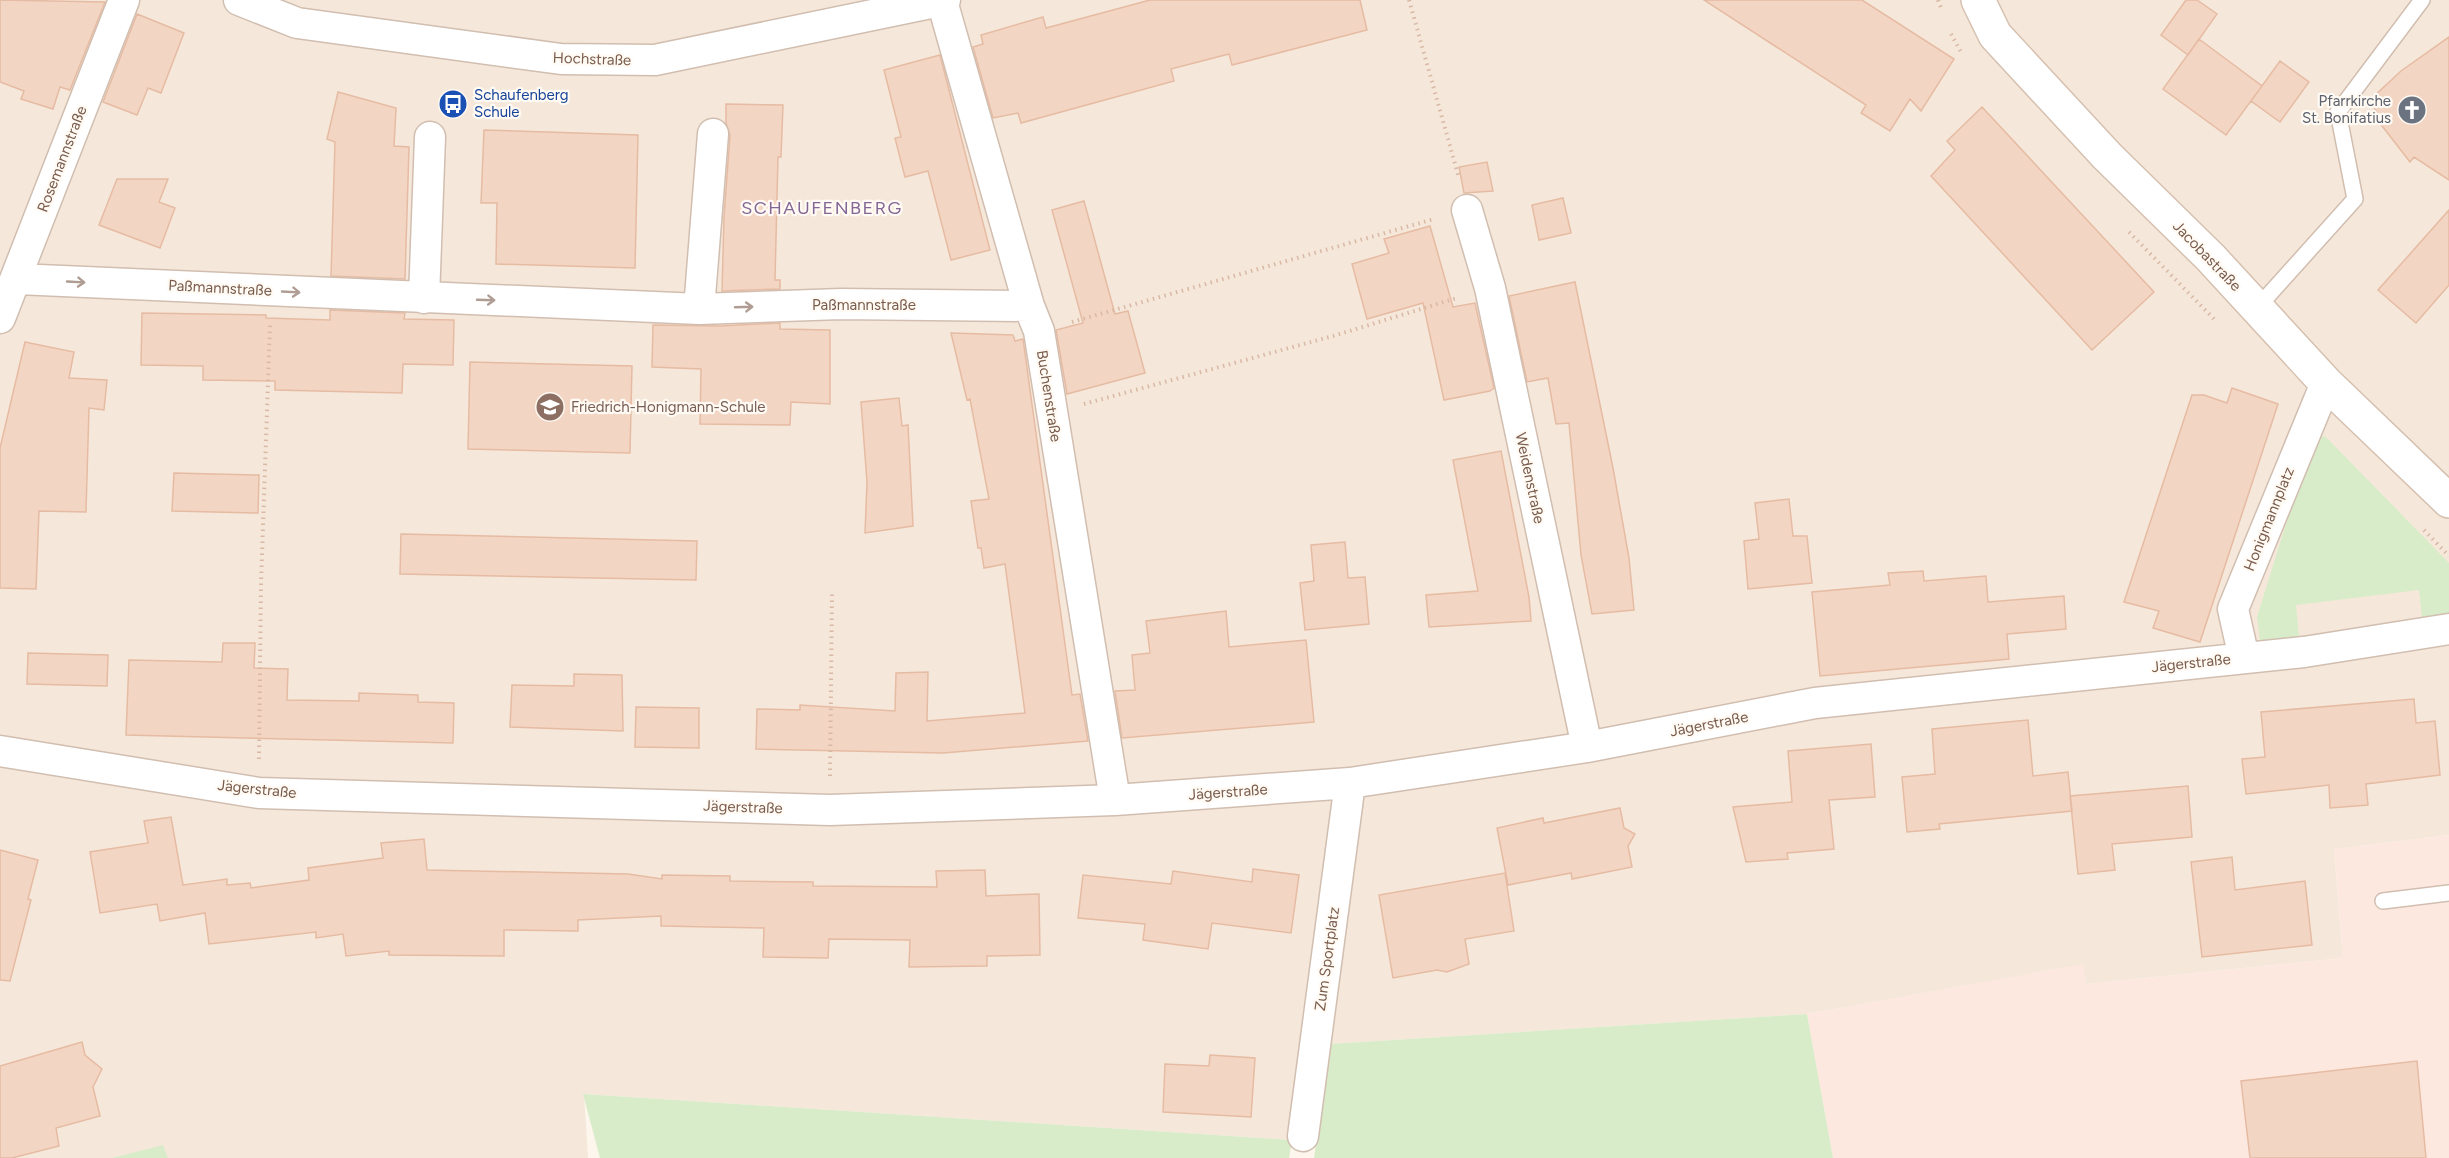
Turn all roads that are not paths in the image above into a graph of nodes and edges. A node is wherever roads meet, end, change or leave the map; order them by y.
1 (124, 0) edge
2 (239, 0) edge
3 (943, 0) edge
4 (1978, 0) edge
5 (2422, 0) edge
6 (713, 134) dead end
7 (430, 137) dead end
8 (1467, 210) road end
9 (17, 279) junction
10 (424, 298) junction
11 (2256, 308) junction
12 (699, 309) junction
13 (0, 318) edge
14 (1034, 319) junction
15 (2326, 382) junction
16 (2449, 501) edge
17 (2449, 629) edge
18 (2244, 658) junction
19 (1587, 747) junction
20 (0, 752) edge
21 (1350, 783) junction
22 (1115, 801) junction
23 (2449, 893) edge
24 (2383, 900) dead end
25 (1303, 1136) dead end

1 - 9 street, Rosemannstraße
2 - 3 street, Hochstraße
3 - 14 street, Buchenstraße
4 - 11 street, Jacobastraße
5 - 11 lane
6 - 12 street
7 - 10 street
8 - 19 street, Weidenstraße
9 -> 10 street, Paßmannstraße
9 - 13 street, Rosemannstraße
10 -> 12 street, Paßmannstraße
11 - 15 street, Jacobastraße
12 -> 14 street, Paßmannstraße
14 - 22 street, Buchenstraße
15 - 16 street, Jacobastraße
15 - 18 street, Honigmannplatz
17 - 18 street, Jägerstraße
18 - 19 street, Jägerstraße
19 - 21 street, Jägerstraße
20 - 22 street, Jägerstraße
21 - 22 street, Jägerstraße
21 - 25 street, Zum Sportplatz
23 - 24 lane

